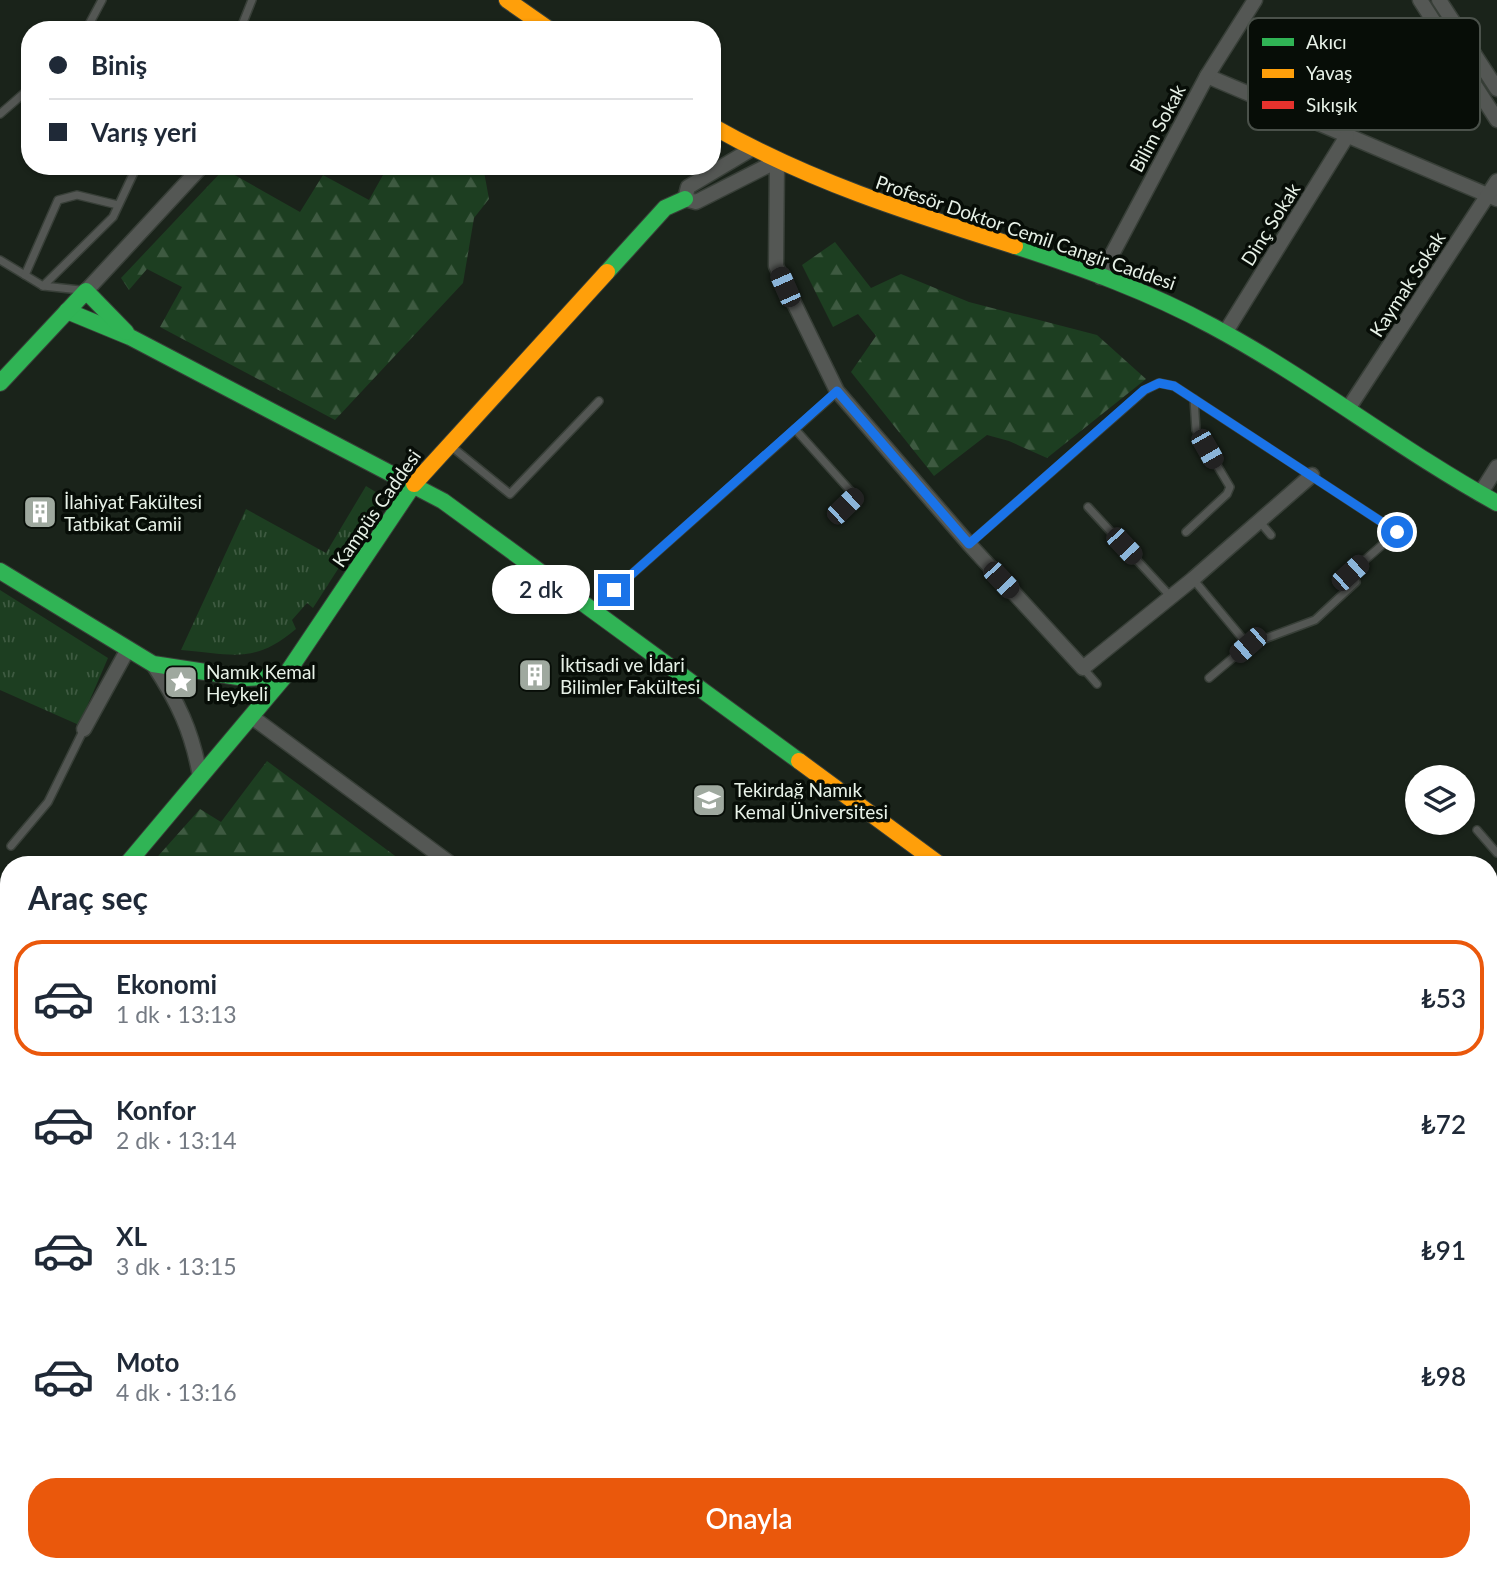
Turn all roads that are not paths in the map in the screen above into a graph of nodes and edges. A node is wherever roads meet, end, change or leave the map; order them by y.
1 (102, 0) edge
2 (252, 0) edge
3 (507, 0) edge
4 (1255, 0) edge
5 (1420, 0) edge
6 (1439, 0) edge
7 (1432, 18) edge
8 (1451, 18) edge
9 (91, 21) edge
10 (244, 21) edge
11 (537, 21) edge
12 (1480, 63) edge
13 (1207, 76) junction
14 (1497, 89) edge
15 (1248, 94) edge
16 (1480, 94) edge
17 (21, 96) edge
18 (0, 114) edge
19 (1497, 120) edge
20 (1333, 130) edge
21 (721, 132) edge
22 (1347, 136) junction
23 (750, 150) junction
24 (777, 161) junction
25 (721, 167) edge
26 (133, 175) edge
27 (194, 175) edge
28 (708, 175) edge
29 (1497, 181) edge
30 (1492, 197) edge
31 (685, 199) junction
32 (118, 205) junction
33 (0, 260) edge
34 (25, 275) junction
35 (1100, 277) junction
36 (43, 286) junction
37 (86, 291) junction
38 (67, 311) junction
39 (1225, 333) junction
40 (130, 337) junction
41 (0, 383) edge
42 (837, 391) junction
43 (1194, 399) junction
44 (599, 401) dead end
45 (1348, 409) junction
46 (795, 429) junction
47 (448, 445) junction
48 (1497, 467) edge
49 (1312, 475) junction
50 (412, 486) junction
51 (1480, 494) junction
52 (1497, 503) edge
53 (845, 506) dead end
54 (1088, 507) dead end
55 (1259, 521) junction
56 (1186, 532) dead end
57 (1271, 535) dead end
58 (969, 544) junction
59 (0, 571) edge
60 (1193, 579) junction
61 (614, 590) dead end
62 (1171, 597) junction
63 (1248, 645) junction
64 (128, 649) junction
65 (153, 664) junction
66 (1083, 668) junction
67 (285, 676) junction
68 (1209, 678) dead end
69 (1097, 684) dead end
70 (252, 717) junction
71 (84, 729) joint
72 (200, 776) junction
73 (1477, 830) dead end
74 (11, 846) dead end
75 (1497, 853) edge
76 (134, 856) edge
77 (441, 856) edge
78 (928, 856) edge

1 - 9 lane
2 - 10 lane
3 - 11 street
4 - 13 street, Bilim Sokak
5 - 7 street
6 - 8 street
12 - 14 street
13 - 15 street
13 - 35 street, Bilim Sokak
16 - 19 street
17 - 18 lane
20 - 22 street
21 - 23 street, Profesör Doktor Cemil Cangir Caddesi
22 - 30 street
22 - 39 street, Dinç Sokak
23 - 24 street, Profesör Doktor Cemil Cangir Caddesi
23 - 25 street
24 - 31 street
24 - 35 street, Profesör Doktor Cemil Cangir Caddesi
24 - 42 street
26 - 32 lane
27 - 37 street
28 - 31 street
29 - 30 street, Kaymak Sokak
30 - 45 street, Kaymak Sokak
31 - 47 street, Kampüs Caddesi
32 - 34 lane
32 - 36 lane
33 - 34 lane
34 - 36 lane
35 - 39 street, Profesör Doktor Cemil Cangir Caddesi
36 - 37 lane
37 - 38 street
37 - 40 street
38 - 40 street
38 - 41 street
39 - 45 street, Profesör Doktor Cemil Cangir Caddesi
40 - 50 street
42 - 46 lane
42 - 58 street
43 - 49 lane
43 - 56 lane
43 - 58 lane
44 - 47 lane
45 - 51 street, Profesör Doktor Cemil Cangir Caddesi
46 - 53 lane
46 - 61 lane
47 - 50 street, Kampüs Caddesi
48 - 51 street
49 - 55 street
49 - 63 lane
50 - 67 street, Kampüs Caddesi
50 - 78 street
51 - 52 street, Profesör Doktor Cemil Cangir Caddesi
54 - 62 lane
55 - 57 lane
55 - 60 street
58 - 66 street
59 - 64 street
60 - 62 street
60 - 63 lane
62 - 66 street
63 - 68 lane
64 - 65 street
64 - 71 street
65 - 67 street
65 - 72 street
66 - 69 lane
67 - 70 street, Kampüs Caddesi
70 - 72 street, Kampüs Caddesi
70 - 77 street
71 - 74 lane
72 - 76 street, Kampüs Caddesi
73 - 75 lane

